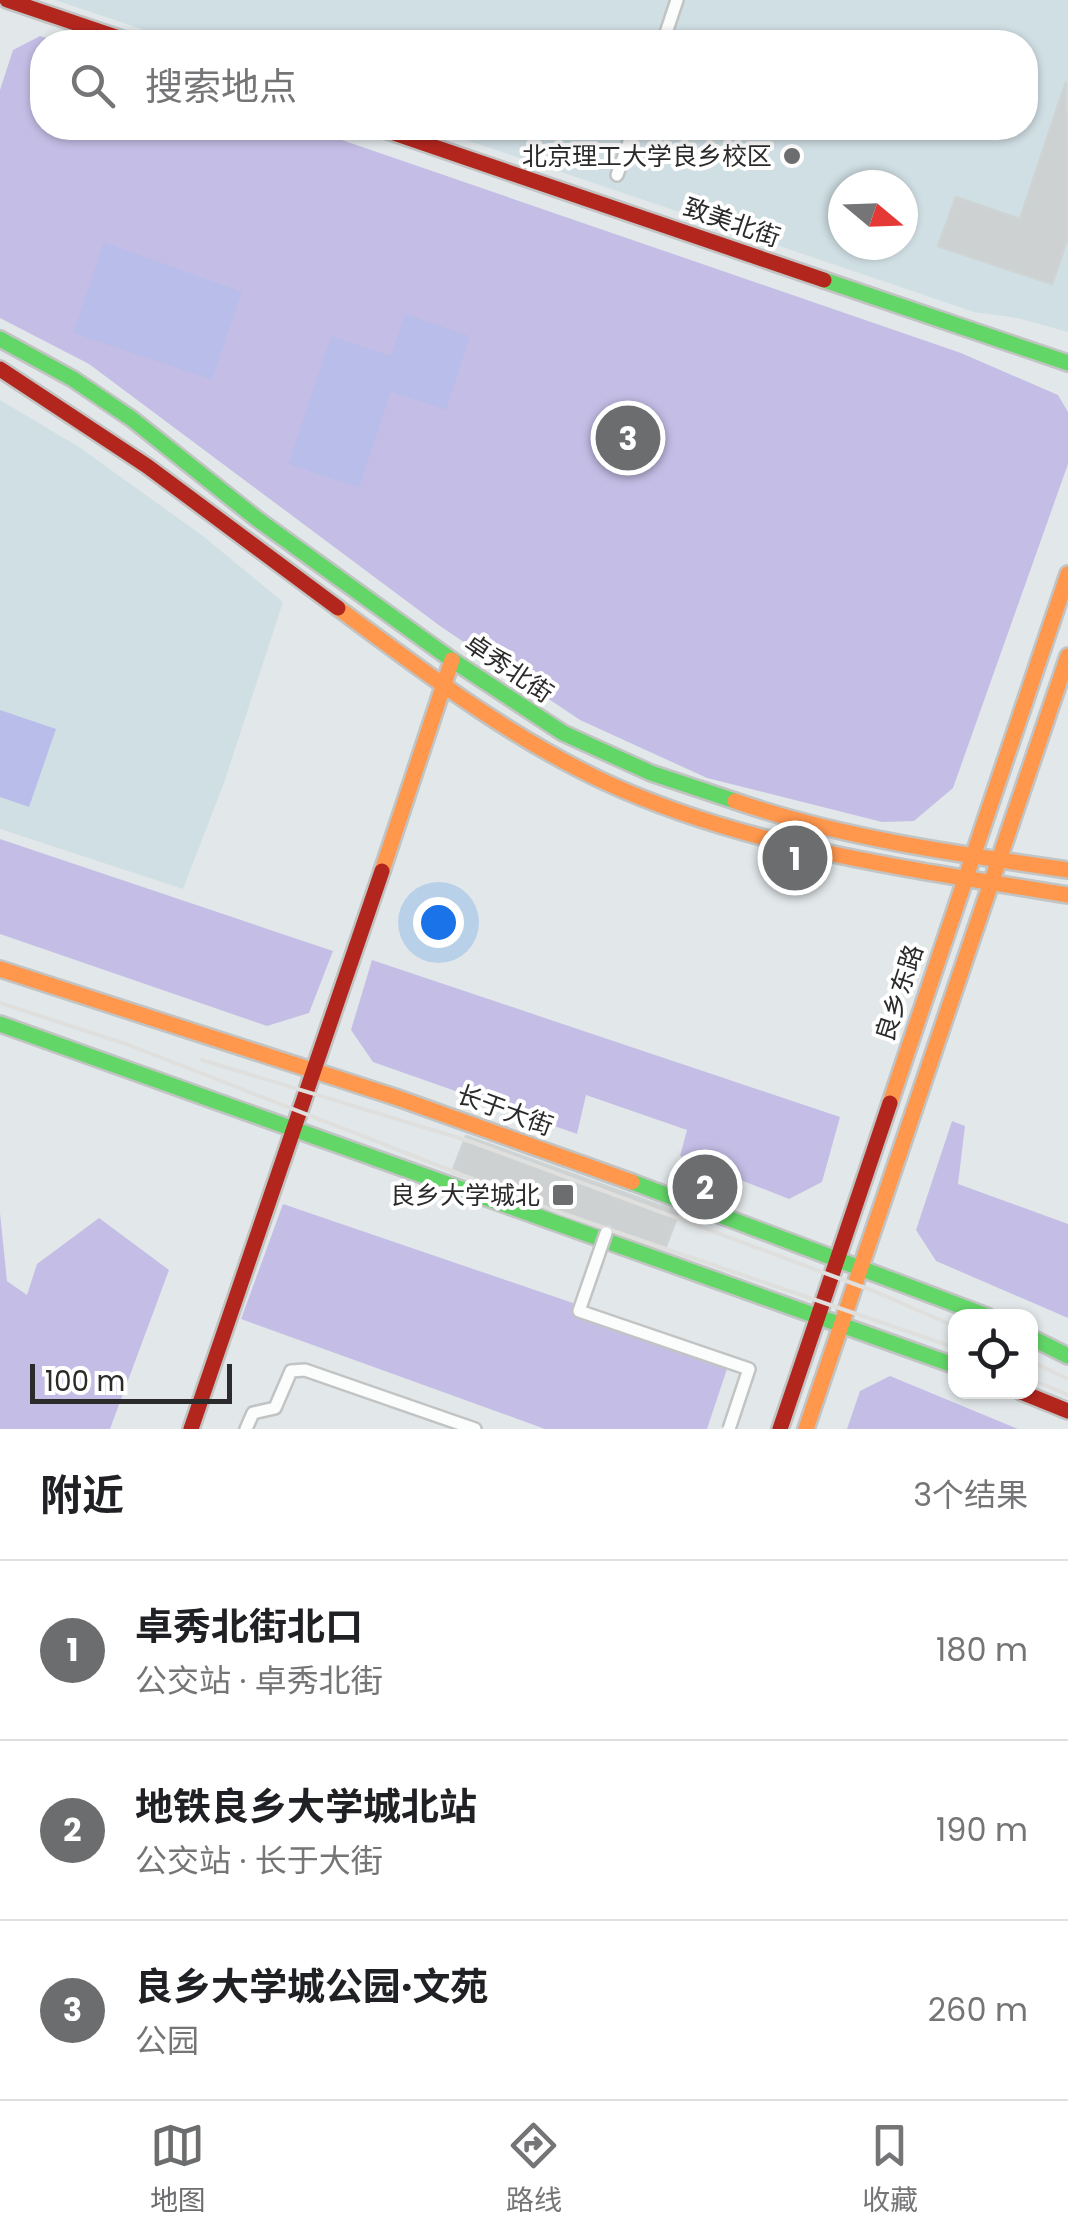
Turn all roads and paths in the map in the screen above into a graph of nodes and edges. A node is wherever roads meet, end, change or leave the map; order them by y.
1 (6, 0) edge
2 (677, 0) edge
3 (95, 30) edge
4 (667, 30) edge
5 (414, 140) edge
6 (630, 140) edge
7 (617, 175) dead end
8 (0, 339) edge
9 (1068, 364) edge
10 (0, 369) edge
11 (1068, 574) edge
12 (1068, 656) edge
13 (452, 660) junction
14 (443, 684) junction
15 (971, 856) junction
16 (1000, 859) junction
17 (1068, 870) edge
18 (964, 876) junction
19 (991, 882) junction
20 (1068, 894) edge
21 (0, 970) edge
22 (0, 1024) edge
23 (315, 1071) junction
24 (295, 1130) junction
25 (606, 1233) dead end
26 (838, 1258) junction
27 (861, 1268) junction
28 (968, 1309) edge
29 (819, 1316) junction
30 (842, 1325) junction
31 (1038, 1341) edge
32 (1068, 1356) edge
33 (948, 1363) edge
34 (1038, 1399) edge
35 (1068, 1411) edge
36 (191, 1429) edge
37 (246, 1429) edge
38 (475, 1429) edge
39 (729, 1429) edge
40 (780, 1429) edge
41 (806, 1429) edge

1 - 3 main road
2 - 4 street
5 - 9 main road, 致美北街
6 - 7 street
8 - 13 main road, 卓秀北街
10 - 14 main road
11 - 15 main road, 良乡东路
12 - 16 main road, 良乡东路
13 - 14 main road
13 - 15 main road, 卓秀北街
14 - 18 main road
14 - 23 main road
15 - 16 main road, 卓秀北街
15 - 18 main road, 良乡东路
16 - 17 main road, 卓秀北街
16 - 19 main road, 良乡东路
18 - 19 main road
18 - 26 main road, 良乡东路
19 - 20 main road
19 - 27 main road, 良乡东路
21 - 23 main road, 长于大街
22 - 24 main road
23 - 24 main road
23 - 26 main road, 长于大街
24 - 29 main road
24 - 36 main road
25 - 39 street, bridge
26 - 27 main road, 长于大街
26 - 29 main road, 良乡东路
27 - 28 main road, 长于大街
27 - 30 main road, 良乡东路
29 - 30 main road
29 - 40 main road, 良乡东路
30 - 33 main road
30 - 41 main road, 良乡东路
31 - 32 main road
34 - 35 main road
37 - 38 street

